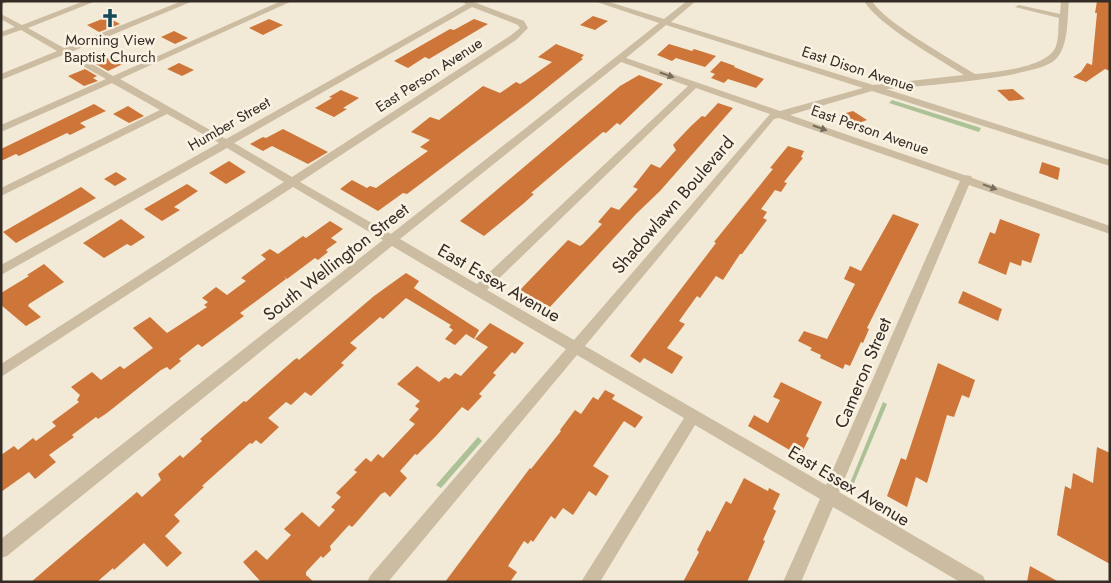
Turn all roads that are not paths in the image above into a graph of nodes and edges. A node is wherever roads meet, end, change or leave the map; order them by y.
1 (5, 1) edge
2 (92, 1) edge
3 (189, 1) edge
4 (288, 1) edge
5 (598, 1) edge
6 (692, 1) edge
7 (868, 1) edge
8 (1065, 1) edge
9 (1, 2) edge
10 (468, 3) edge
11 (1019, 7) dead end
12 (1, 16) edge
13 (1063, 17) junction
14 (666, 23) junction
15 (22, 28) junction
16 (1, 35) edge
17 (64, 51) junction
18 (620, 59) junction
19 (1, 77) edge
20 (974, 77) junction
21 (112, 79) junction
22 (694, 85) junction
23 (872, 88) junction
24 (167, 110) junction
25 (778, 114) junction
26 (1, 129) edge
27 (226, 143) junction
28 (1110, 163) edge
29 (967, 178) junction
30 (292, 183) junction
31 (1, 193) edge
32 (1110, 230) edge
33 (390, 240) junction
34 (1, 271) edge
35 (478, 290) junction
36 (574, 347) junction
37 (1, 371) edge
38 (693, 416) junction
39 (830, 496) junction
40 (1, 550) edge
41 (376, 582) edge
42 (590, 582) edge
43 (792, 582) edge
44 (977, 582) edge

1 - 9 street
2 - 15 street
3 - 17 street
4 - 21 street
5 - 14 street, East Dison Avenue
6 - 14 street, South Wellington Street
7 - 20 street
8 - 13 street, Shadowlawn Boulevard
10 - 27 street, Humber Street
10 - 30 street, East Person Avenue
11 - 13 street
12 - 15 street, East Essex Avenue
13 - 20 street, Shadowlawn Boulevard
14 - 18 street, South Wellington Street
14 - 23 street, East Dison Avenue
15 - 16 street
15 - 17 street, East Essex Avenue
17 - 19 street
17 - 21 street, East Essex Avenue
18 -> 22 street, East Person Avenue
18 - 33 street, South Wellington Street
20 - 23 street, Shadowlawn Boulevard
21 - 24 street, East Essex Avenue
21 - 26 street
22 - 25 street, East Person Avenue
22 - 35 street
23 - 25 street, Shadowlawn Boulevard
23 - 28 street, East Dison Avenue
24 - 27 street, East Essex Avenue
24 - 31 street
25 -> 29 street, East Person Avenue
25 - 36 street, Shadowlawn Boulevard
27 - 30 street, East Essex Avenue
27 - 34 street, Humber Street
29 -> 32 street, East Person Avenue
29 - 39 street, Cameron Street
30 - 33 street, East Essex Avenue
30 - 37 street
33 - 35 street, East Essex Avenue
33 - 40 street, South Wellington Street
35 - 36 street, East Essex Avenue
36 - 38 street, East Essex Avenue
36 - 41 street, Shadowlawn Boulevard
38 - 39 street, East Essex Avenue
38 - 42 street
39 - 43 street, Cameron Street
39 - 44 street, East Essex Avenue

